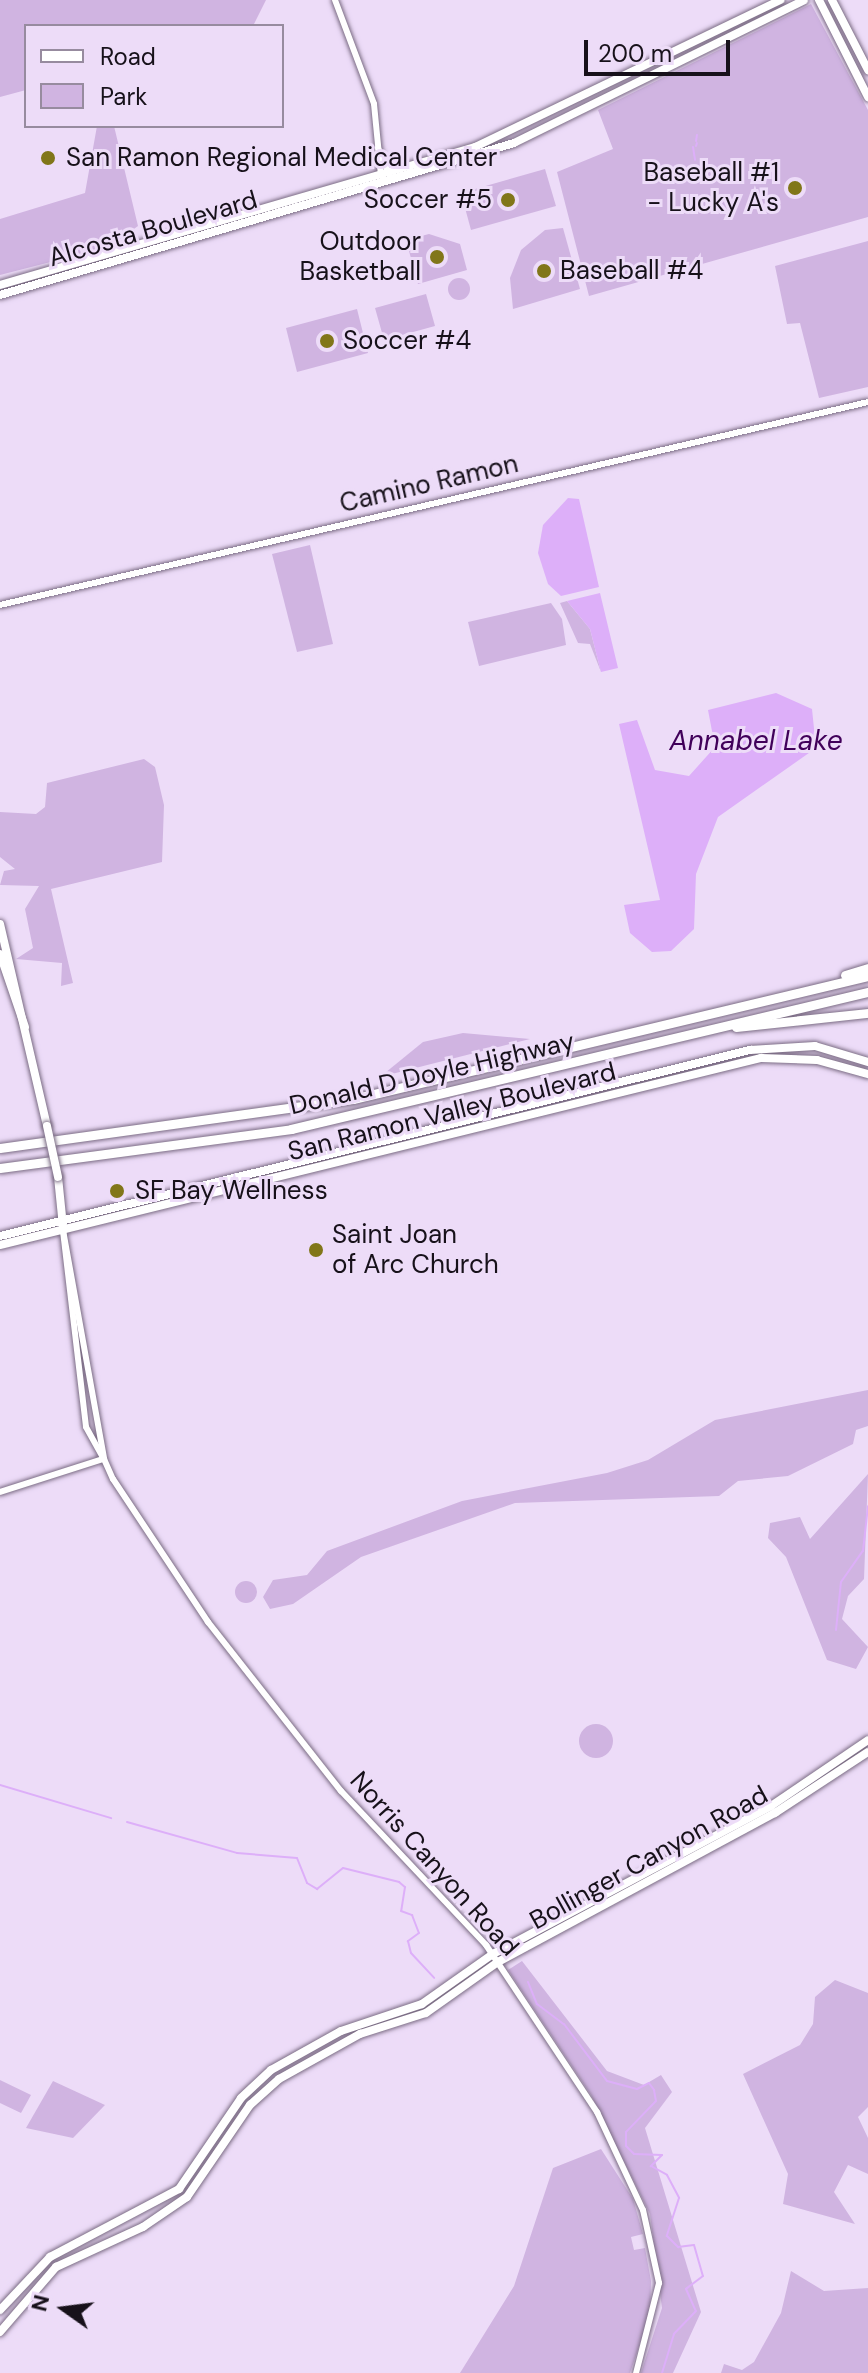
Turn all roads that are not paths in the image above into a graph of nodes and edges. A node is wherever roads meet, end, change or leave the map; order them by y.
1 (335, 0) edge
2 (780, 0) edge
3 (804, 0) edge
4 (819, 0) edge
5 (832, 0) edge
6 (868, 70) edge
7 (868, 97) edge
8 (384, 172) junction
9 (387, 182) junction
10 (0, 285) edge
11 (0, 295) edge
12 (868, 402) edge
13 (0, 605) edge
14 (0, 924) edge
15 (0, 954) edge
16 (868, 968) edge
17 (868, 976) edge
18 (817, 988) junction
19 (868, 992) edge
20 (868, 1013) edge
21 (736, 1027) junction
22 (25, 1028) junction
23 (868, 1062) edge
24 (868, 1074) edge
25 (0, 1148) edge
26 (0, 1168) edge
27 (63, 1226) junction
28 (0, 1236) edge
29 (0, 1245) edge
30 (104, 1459) junction
31 (0, 1492) edge
32 (868, 1740) edge
33 (868, 1752) edge
34 (496, 1958) junction
35 (0, 2310) edge
36 (0, 2332) edge
37 (636, 2373) edge

1 - 8 street
2 - 8 main road, Alcosta Boulevard
3 - 9 main road, Alcosta Boulevard
4 - 7 main road
5 - 6 main road
8 - 9 street
8 - 10 main road, Alcosta Boulevard
9 - 11 main road, Alcosta Boulevard
12 - 13 street, Camino Ramon
14 - 22 main road, Norris Canyon Road
15 - 22 main road, Norris Canyon Road
16 - 18 highway
17 - 18 highway, Donald D Doyle Highway
18 - 25 highway, Donald D Doyle Highway
19 - 21 highway, Donald D Doyle Highway
20 - 21 highway
21 - 26 highway, Donald D Doyle Highway
22 - 27 main road, Norris Canyon Road, bridge
23 - 27 main road, San Ramon Valley Boulevard
24 - 27 main road, San Ramon Valley Boulevard
27 - 28 main road, San Ramon Valley Boulevard
27 - 29 main road, San Ramon Valley Boulevard
27 - 30 street, Norris Canyon Road
30 - 31 street
30 - 34 street, Norris Canyon Road
32 - 34 main road, Bollinger Canyon Road
33 - 34 main road, Bollinger Canyon Road
34 - 35 main road, Bollinger Canyon Road
34 - 36 main road, Bollinger Canyon Road
34 - 37 street, Norris Canyon Road

